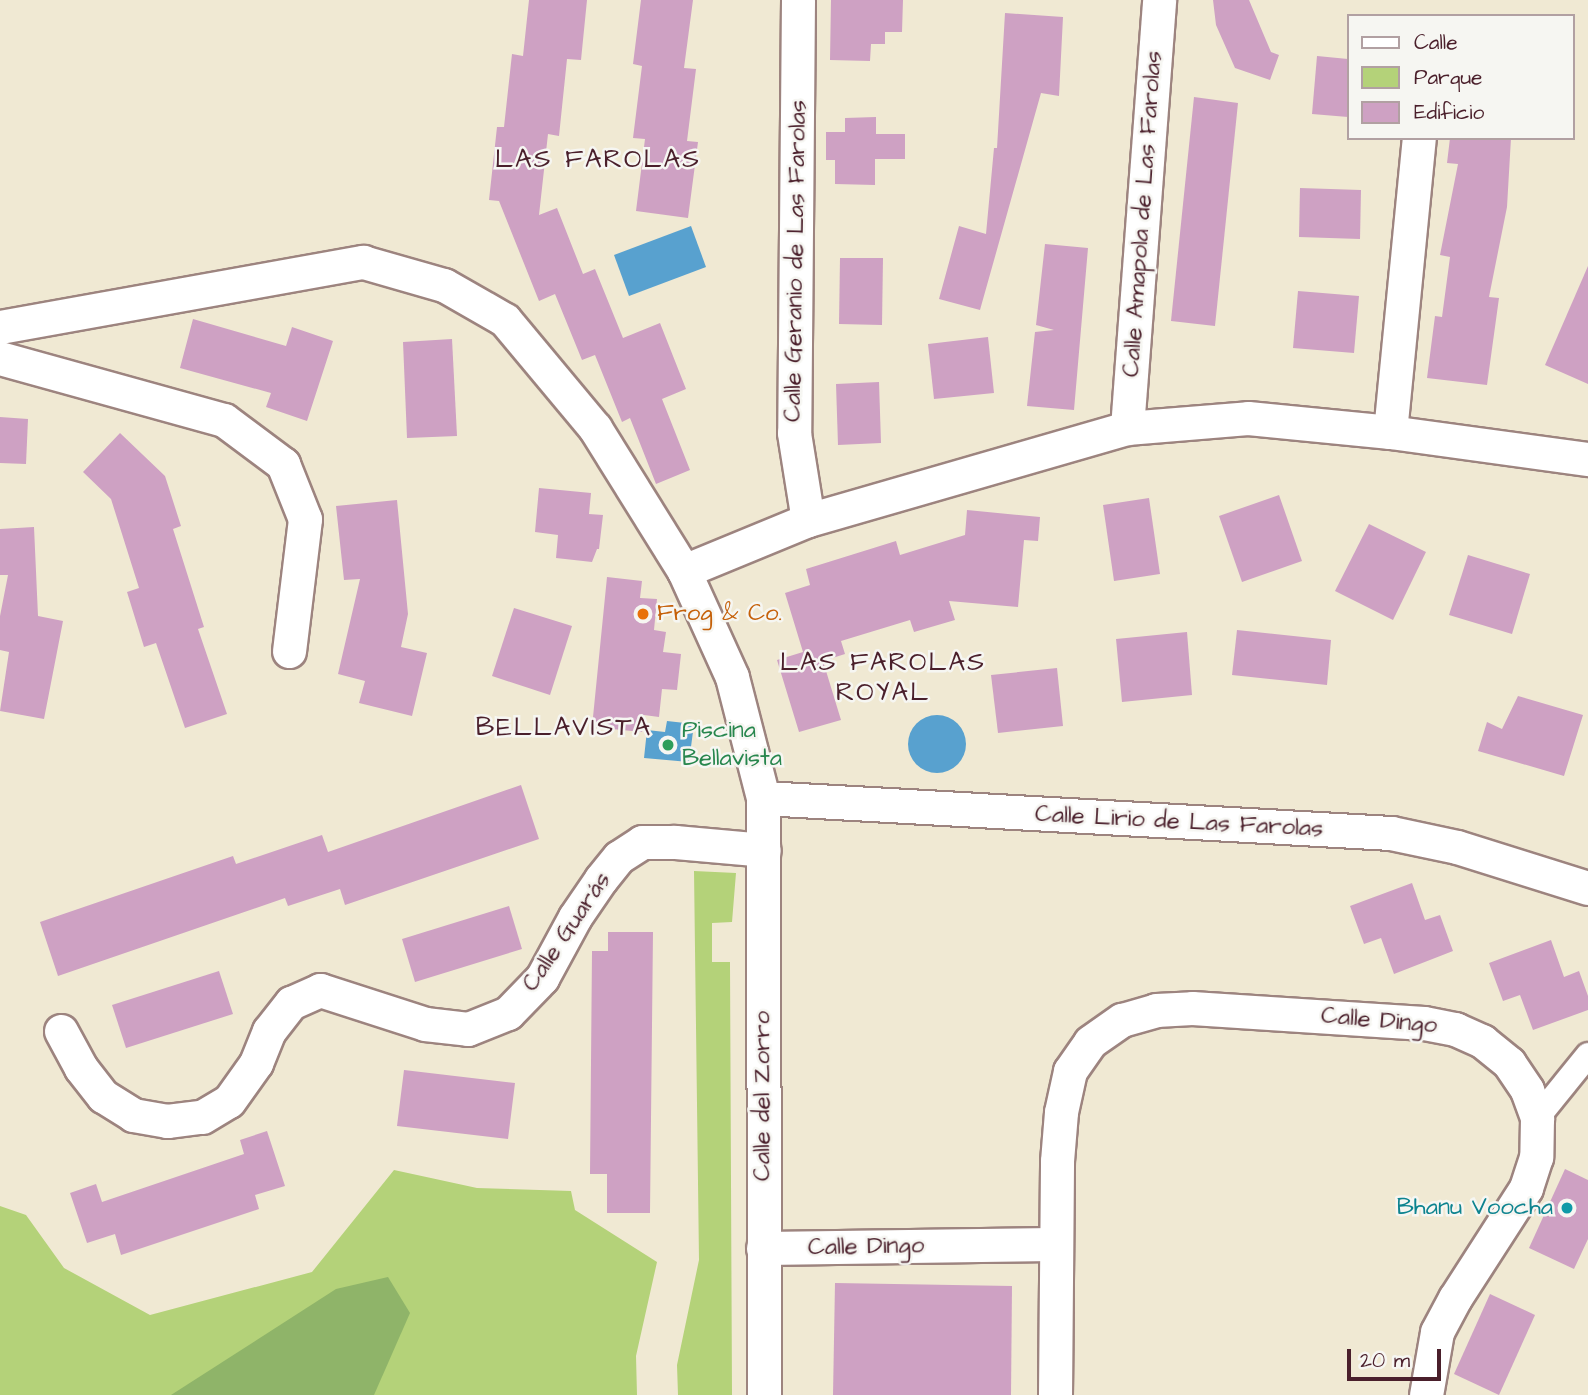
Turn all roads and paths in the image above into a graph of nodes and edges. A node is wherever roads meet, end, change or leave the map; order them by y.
1 (799, 0) edge
2 (1159, 0) edge
3 (1419, 140) edge
4 (0, 327) edge
5 (0, 358) edge
6 (1127, 428) junction
7 (1390, 432) junction
8 (1588, 459) edge
9 (808, 520) junction
10 (684, 570) junction
11 (289, 651) dead end
12 (763, 798) junction
13 (764, 850) junction
14 (1588, 888) edge
15 (61, 1031) dead end
16 (1588, 1055) edge
17 (1537, 1118) junction
18 (1054, 1244) junction
19 (763, 1248) junction
20 (764, 1395) edge
21 (1055, 1395) edge
22 (1426, 1395) edge

1 - 9 street, Calle Geranio de Las Farolas
2 - 6 street, Calle Amapola de Las Farolas
3 - 7 street
4 - 10 street, Calle del Zorro
5 - 11 street
6 - 7 street
6 - 9 street
7 - 8 street
9 - 10 street
10 - 12 street, Calle del Zorro
12 - 13 street, Calle del Zorro
12 - 14 street, Calle Lirio de Las Farolas
13 - 15 street, Calle Guarás
13 - 19 street, Calle del Zorro
16 - 17 street
17 - 18 street, Calle Dingo
17 - 22 street, Calle Dingo
18 - 19 street, Calle Dingo
18 - 21 street, Calle Dingo
19 - 20 street, Calle del Zorro

